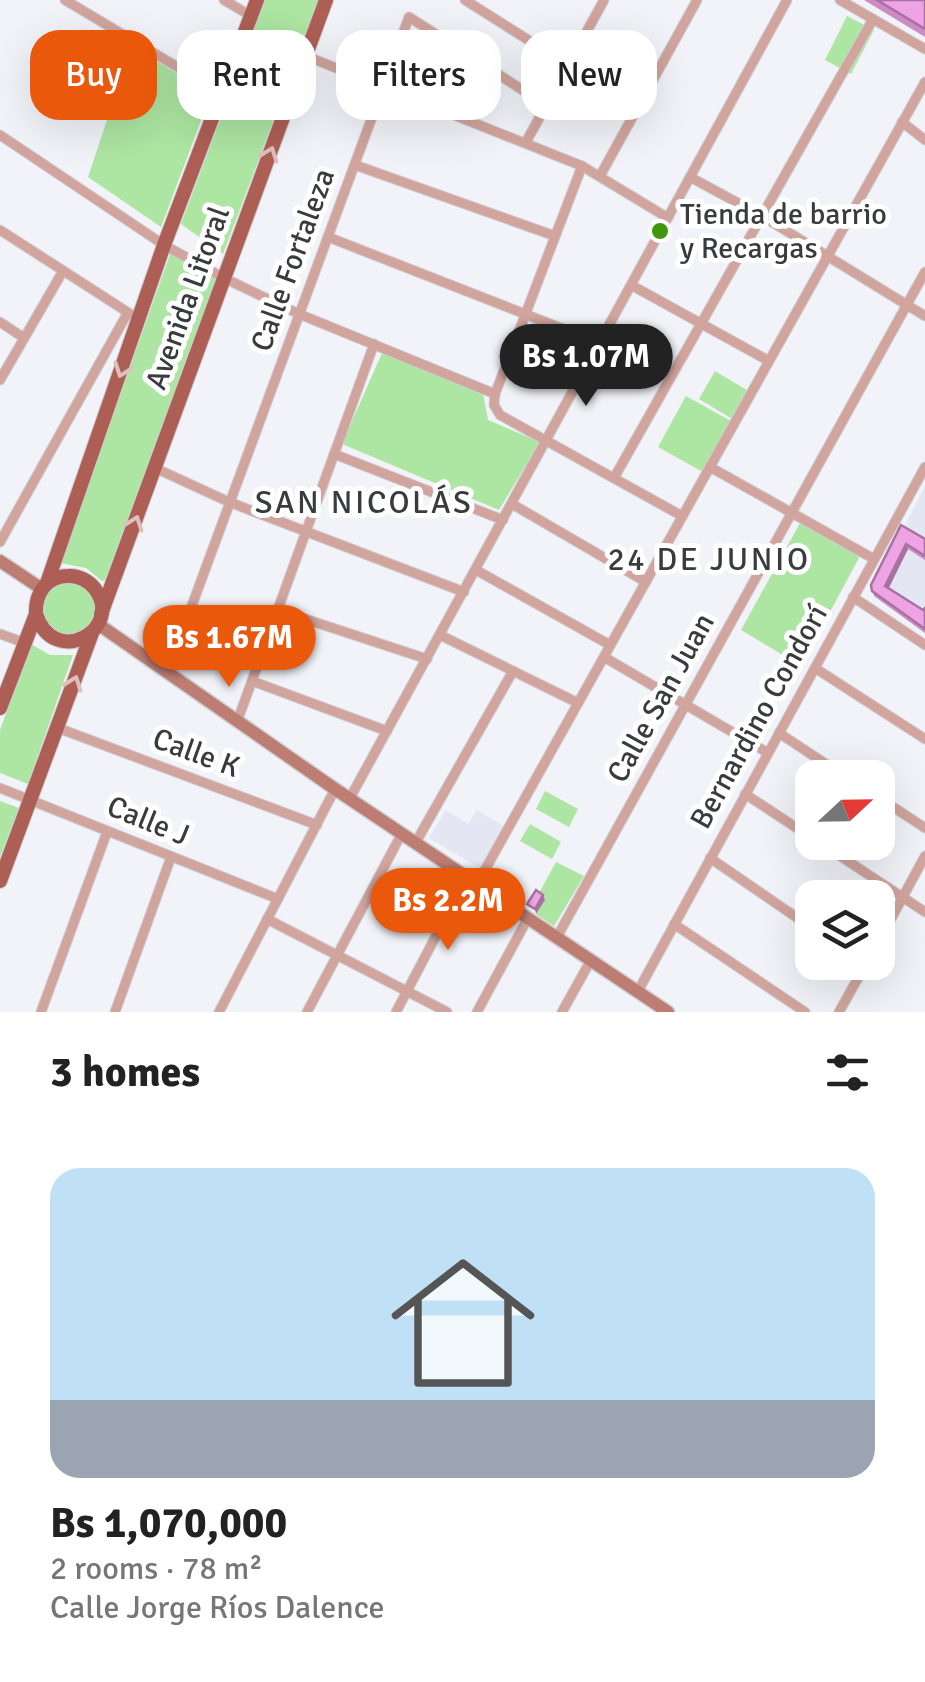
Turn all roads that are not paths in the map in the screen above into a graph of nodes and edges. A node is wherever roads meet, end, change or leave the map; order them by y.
1 (66, 0) edge
2 (224, 0) edge
3 (257, 0) edge
4 (326, 0) edge
5 (465, 0) edge
6 (604, 0) edge
7 (698, 0) edge
8 (787, 0) edge
9 (840, 0) edge
10 (251, 16) junction
11 (873, 19) junction
12 (246, 30) edge
13 (315, 30) edge
14 (404, 30) edge
15 (429, 30) edge
16 (587, 30) edge
17 (521, 35) edge
18 (925, 49) edge
19 (177, 67) edge
20 (925, 82) edge
21 (211, 120) edge
22 (282, 120) edge
23 (370, 120) edge
24 (469, 120) edge
25 (538, 120) edge
26 (902, 122) junction
27 (0, 134) edge
28 (925, 140) edge
29 (526, 142) junction
30 (354, 165) junction
31 (582, 166) junction
32 (600, 176) junction
33 (690, 177) junction
34 (762, 216) junction
35 (668, 218) junction
36 (0, 230) edge
37 (555, 236) junction
38 (328, 237) junction
39 (164, 245) junction
40 (827, 258) junction
41 (63, 271) junction
42 (925, 272) edge
43 (224, 278) junction
44 (631, 285) junction
45 (907, 305) junction
46 (299, 314) junction
47 (527, 314) junction
48 (134, 316) junction
49 (925, 316) edge
50 (0, 322) edge
51 (701, 324) junction
52 (24, 338) junction
53 (599, 343) junction
54 (374, 344) junction
55 (769, 361) junction
56 (0, 380) edge
57 (496, 394) junction
58 (548, 440) junction
59 (334, 454) junction
60 (925, 466) edge
61 (710, 467) junction
62 (155, 468) junction
63 (614, 478) junction
64 (230, 502) junction
65 (512, 504) junction
66 (792, 512) junction
67 (682, 516) junction
68 (504, 520) junction
69 (306, 531) junction
70 (0, 542) edge
71 (874, 559) junction
72 (0, 561) edge
73 (476, 570) junction
74 (646, 582) junction
75 (44, 586) junction
76 (464, 592) junction
77 (853, 597) junction
78 (278, 610) junction
79 (36, 614) junction
80 (97, 624) junction
81 (0, 634) edge
82 (440, 635) junction
83 (25, 643) junction
84 (610, 645) junction
85 (925, 645) edge
86 (604, 657) junction
87 (426, 659) junction
88 (815, 668) junction
89 (513, 671) junction
90 (167, 673) junction
91 (252, 681) junction
92 (578, 703) junction
93 (686, 705) junction
94 (0, 708) edge
95 (238, 722) junction
96 (58, 728) junction
97 (386, 732) junction
98 (779, 733) junction
99 (925, 739) edge
100 (768, 753) junction
101 (820, 760) edge
102 (0, 788) edge
103 (336, 789) junction
104 (745, 794) junction
105 (350, 798) junction
106 (32, 800) junction
107 (895, 808) edge
108 (317, 825) junction
109 (795, 827) edge
110 (925, 828) edge
111 (107, 832) junction
112 (402, 833) junction
113 (416, 842) junction
114 (925, 856) edge
115 (170, 857) junction
116 (710, 858) junction
117 (846, 860) edge
118 (472, 880) junction
119 (0, 881) edge
120 (902, 898) junction
121 (278, 899) junction
122 (895, 911) edge
123 (925, 912) edge
124 (795, 916) edge
125 (528, 918) junction
126 (267, 919) junction
127 (674, 924) junction
128 (557, 937) junction
129 (337, 955) junction
130 (591, 960) junction
131 (856, 980) edge
132 (407, 991) junction
133 (638, 991) junction
134 (659, 1009) edge
135 (41, 1012) edge
136 (115, 1012) edge
137 (219, 1012) edge
138 (307, 1012) edge
139 (396, 1012) edge
140 (448, 1012) edge
141 (478, 1012) edge
142 (562, 1012) edge
143 (805, 1012) edge
144 (840, 1012) edge

1 - 19 street
2 - 10 street
3 - 10 main road, Avenida Litoral
4 - 13 main road, Avenida Litoral
5 - 17 street
6 - 16 street
7 - 32 street
8 - 33 street
9 - 11 street
10 - 12 main road, Avenida Litoral
11 - 18 street
11 - 34 street
14 - 15 street, Calle Fortaleza
20 - 26 street
21 - 39 main road, Avenida Litoral
43 -> 22 main road, Avenida Litoral
23 - 30 street, Calle Fortaleza
24 - 29 street
25 - 29 street
26 - 28 street
26 - 40 street
27 - 39 street
29 - 31 street
30 - 37 street
30 - 38 street, Calle Fortaleza
31 - 32 street
31 - 37 street
32 - 35 street
33 - 34 street
33 - 35 street
34 - 40 street
34 - 51 street
35 - 44 street
36 - 41 street
37 - 47 street
38 - 46 street, Calle Fortaleza
38 - 47 street
39 - 43 street
39 - 48 main road, Avenida Litoral
40 - 45 street
40 - 55 street
41 - 48 street
41 - 52 street
42 - 45 street, Calle San Juan
43 - 46 street
43 - 62 main road, Avenida Litoral
44 - 51 street
44 - 53 street
45 - 49 street
45 - 66 street, Calle San Juan
46 - 54 street
46 - 64 street, Calle Fortaleza
47 - 53 street
47 - 57 street
48 - 70 street
48 -> 75 main road, Avenida Litoral
50 - 52 street
51 - 55 street
51 - 63 street
52 - 56 street
53 - 58 street
54 - 57 street
54 - 59 street
55 - 61 street
57 - 58 street
58 - 63 street
58 - 65 street
59 - 68 street
59 - 69 street
60 - 71 street, Bernardino Condorí
61 - 66 street
61 - 67 street
62 - 64 street
80 -> 62 main road, Avenida Litoral
63 - 67 street
64 - 69 street
64 - 90 street, Calle Fortaleza
65 - 68 street
65 - 74 street
66 - 71 street
66 - 93 street, Calle San Juan
67 - 74 street
68 - 73 street
69 - 76 street
69 - 78 street
71 - 77 street, Bernardino Condorí
72 - 75 main road
73 - 76 street
73 - 84 street
74 - 84 street
75 - 79 main road
75 - 80 main road
76 - 82 street
77 - 85 street
77 - 88 street, Bernardino Condorí
78 - 87 street
78 - 91 street
79 - 80 main road
79 - 83 main road
80 - 90 main road
96 -> 80 main road, Avenida Litoral
81 - 83 street
82 - 87 street
82 - 89 street
83 - 94 main road
84 - 86 street
86 - 92 street
86 - 93 street
87 - 97 street
88 - 98 street, Bernardino Condorí
88 - 99 street
89 - 92 street
89 - 113 street
90 - 95 main road
91 - 95 street
91 - 97 street
92 - 118 street
93 - 100 street
93 - 128 street, Calle San Juan
95 - 103 main road
96 - 106 main road, Avenida Litoral
96 - 108 street, Calle K
97 - 105 street
98 - 100 street, Bernardino Condorí
98 - 101 street
100 - 104 street, Bernardino Condorí
102 - 106 street, Calle J
103 - 105 main road
103 - 108 street
104 - 109 street
104 - 116 street, Bernardino Condorí
105 - 112 main road
106 - 111 street, Calle J
106 - 119 main road, Avenida Litoral
107 - 110 street
108 - 121 street
111 - 115 street, Calle J
111 - 135 street
112 - 113 main road
112 - 129 street
113 - 118 main road
114 - 120 street
115 - 121 street, Calle J
115 - 136 street
116 - 124 street
116 - 127 street, Bernardino Condorí
117 - 120 street
118 - 125 main road
118 - 132 street
120 - 122 street
120 - 123 street
121 - 126 street
125 - 128 main road
125 - 141 street
126 - 129 street
126 - 137 street
127 - 133 street, Bernardino Condorí
127 - 143 street
128 - 130 main road
129 - 132 street
129 - 138 street
130 - 133 main road
130 - 142 street
131 - 144 street
132 - 139 street
132 - 140 street
133 - 134 main road

